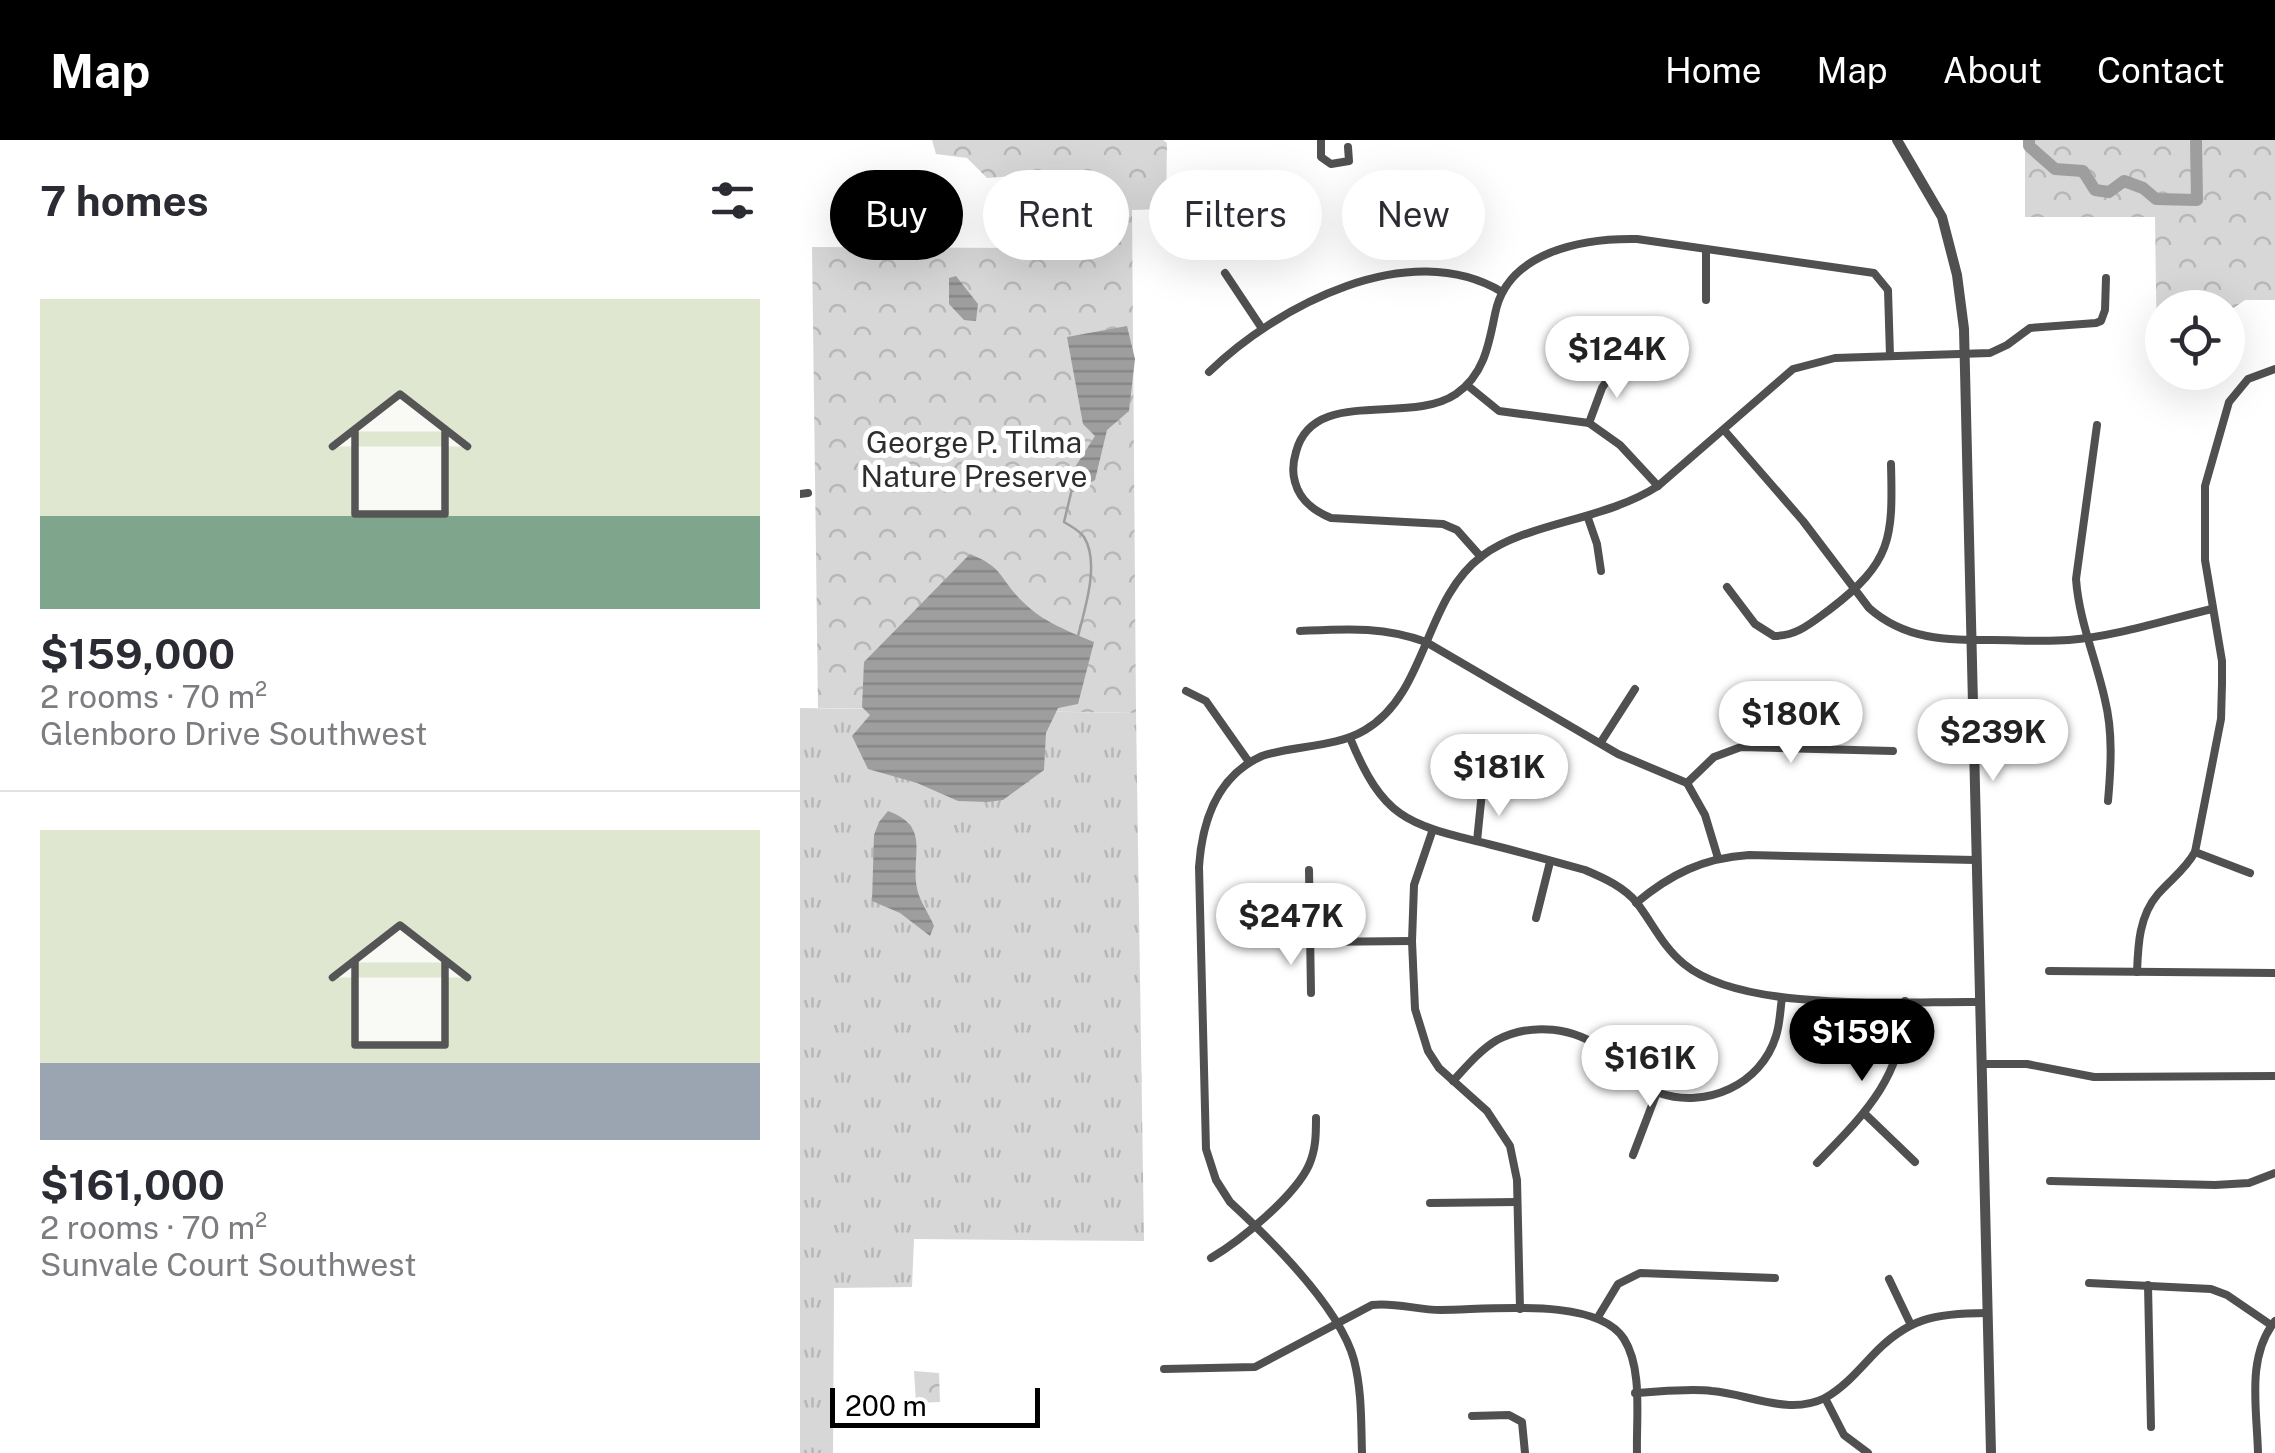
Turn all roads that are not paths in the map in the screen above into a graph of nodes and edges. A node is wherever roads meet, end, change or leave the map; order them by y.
1 (1320, 140) edge
2 (1898, 140) edge
3 (1348, 147) dead end
4 (1706, 250) junction
5 (1224, 273) dead end
6 (2106, 278) dead end
7 (1502, 292) junction
8 (1706, 300) dead end
9 (1261, 327) junction
10 (1964, 354) junction
11 (1890, 356) junction
12 (1617, 365) dead end
13 (2274, 369) edge
14 (1209, 372) dead end
15 (1466, 385) junction
16 (1589, 423) junction
17 (2097, 425) dead end
18 (1724, 430) junction
19 (1890, 464) dead end
20 (1658, 486) junction
21 (1588, 518) junction
22 (1481, 556) junction
23 (1601, 572) dead end
24 (1727, 588) dead end
25 (1856, 589) junction
26 (2212, 609) junction
27 (1300, 631) dead end
28 (2087, 637) junction
29 (1969, 640) junction
30 (1426, 642) junction
31 (1635, 689) dead end
32 (1186, 691) dead end
33 (1350, 738) junction
34 (1601, 742) junction
35 (1894, 751) dead end
36 (1249, 762) junction
37 (1687, 782) junction
38 (1482, 792) dead end
39 (2108, 800) dead end
40 (1432, 832) junction
41 (1476, 842) junction
42 (2195, 852) junction
43 (1718, 858) junction
44 (1975, 860) junction
45 (1550, 862) junction
46 (1309, 870) dead end
47 (2250, 873) dead end
48 (1636, 903) junction
49 (1536, 918) dead end
50 (1412, 941) junction
51 (1310, 942) junction
52 (2049, 971) dead end
53 (2137, 972) junction
54 (2275, 973) edge
55 (1310, 994) dead end
56 (1782, 998) junction
57 (1905, 1001) junction
58 (1979, 1002) junction
59 (1980, 1064) junction
60 (2275, 1076) edge
61 (1453, 1081) junction
62 (1656, 1092) junction
63 (1864, 1113) junction
64 (1316, 1118) dead end
65 (1633, 1155) dead end
66 (1914, 1162) dead end
67 (1816, 1163) dead end
68 (2275, 1172) edge
69 (2050, 1181) dead end
70 (1517, 1202) junction
71 (1430, 1203) dead end
72 (1254, 1224) junction
73 (1211, 1258) dead end
74 (1775, 1278) dead end
75 (1889, 1280) dead end
76 (2089, 1283) dead end
77 (2148, 1285) junction
78 (1520, 1309) junction
79 (1987, 1313) junction
80 (1598, 1317) junction
81 (1338, 1321) junction
82 (1910, 1323) junction
83 (2273, 1323) edge
84 (1164, 1369) dead end
85 (1635, 1392) junction
86 (1825, 1398) junction
87 (1472, 1416) dead end
88 (2151, 1428) dead end
89 (1362, 1453) edge
90 (1524, 1453) edge
91 (1637, 1453) edge
92 (1868, 1453) edge
93 (1991, 1453) edge
94 (2258, 1453) edge

1 - 3 street
2 - 10 street
4 - 7 street
4 - 8 street
4 - 11 street
5 - 9 street
6 - 10 street
7 - 9 street
7 - 15 street
9 - 14 street
10 - 11 street
10 - 29 street
11 - 18 street
12 - 16 street
13 - 26 street
15 - 16 street
15 - 22 street
16 - 20 street
17 - 28 street
18 - 20 street
18 - 25 street
19 - 25 street
20 - 21 street
21 - 22 street
21 - 23 street
22 - 30 street
24 - 25 street
25 - 29 street
26 - 28 street
26 - 42 street
27 - 30 street
28 - 29 street
28 - 39 street
29 - 44 street
30 - 33 street
30 - 34 street
31 - 34 street
32 - 36 street
33 - 36 street
33 - 40 street
34 - 37 street
35 - 37 street
36 - 72 street
37 - 43 street
38 - 41 street
40 - 41 street
40 - 50 street
41 - 45 street
42 - 47 street
42 - 53 street
43 - 44 street
43 - 48 street
44 - 58 street
45 - 48 street
45 - 49 street
46 - 51 street
48 - 56 street
50 - 51 street
50 - 61 street
51 - 55 street
52 - 53 street
53 - 54 street
56 - 57 street
56 - 62 street
57 - 58 street
57 - 63 street
58 - 59 street
59 - 60 street
59 - 79 street
61 - 62 street
61 - 70 street
62 - 65 street
63 - 66 street
63 - 67 street
64 - 72 street
68 - 69 street
70 - 71 street
70 - 78 street
72 - 73 street
72 - 81 street
74 - 80 street
75 - 82 street
76 - 77 street
77 - 83 street
77 - 88 street
78 - 80 street
78 - 81 street
79 - 82 street
79 - 93 street
80 - 85 street
81 - 84 street
81 - 89 street
82 - 86 street
83 - 94 street
85 - 86 street
85 - 91 street
86 - 92 street
87 - 90 street

